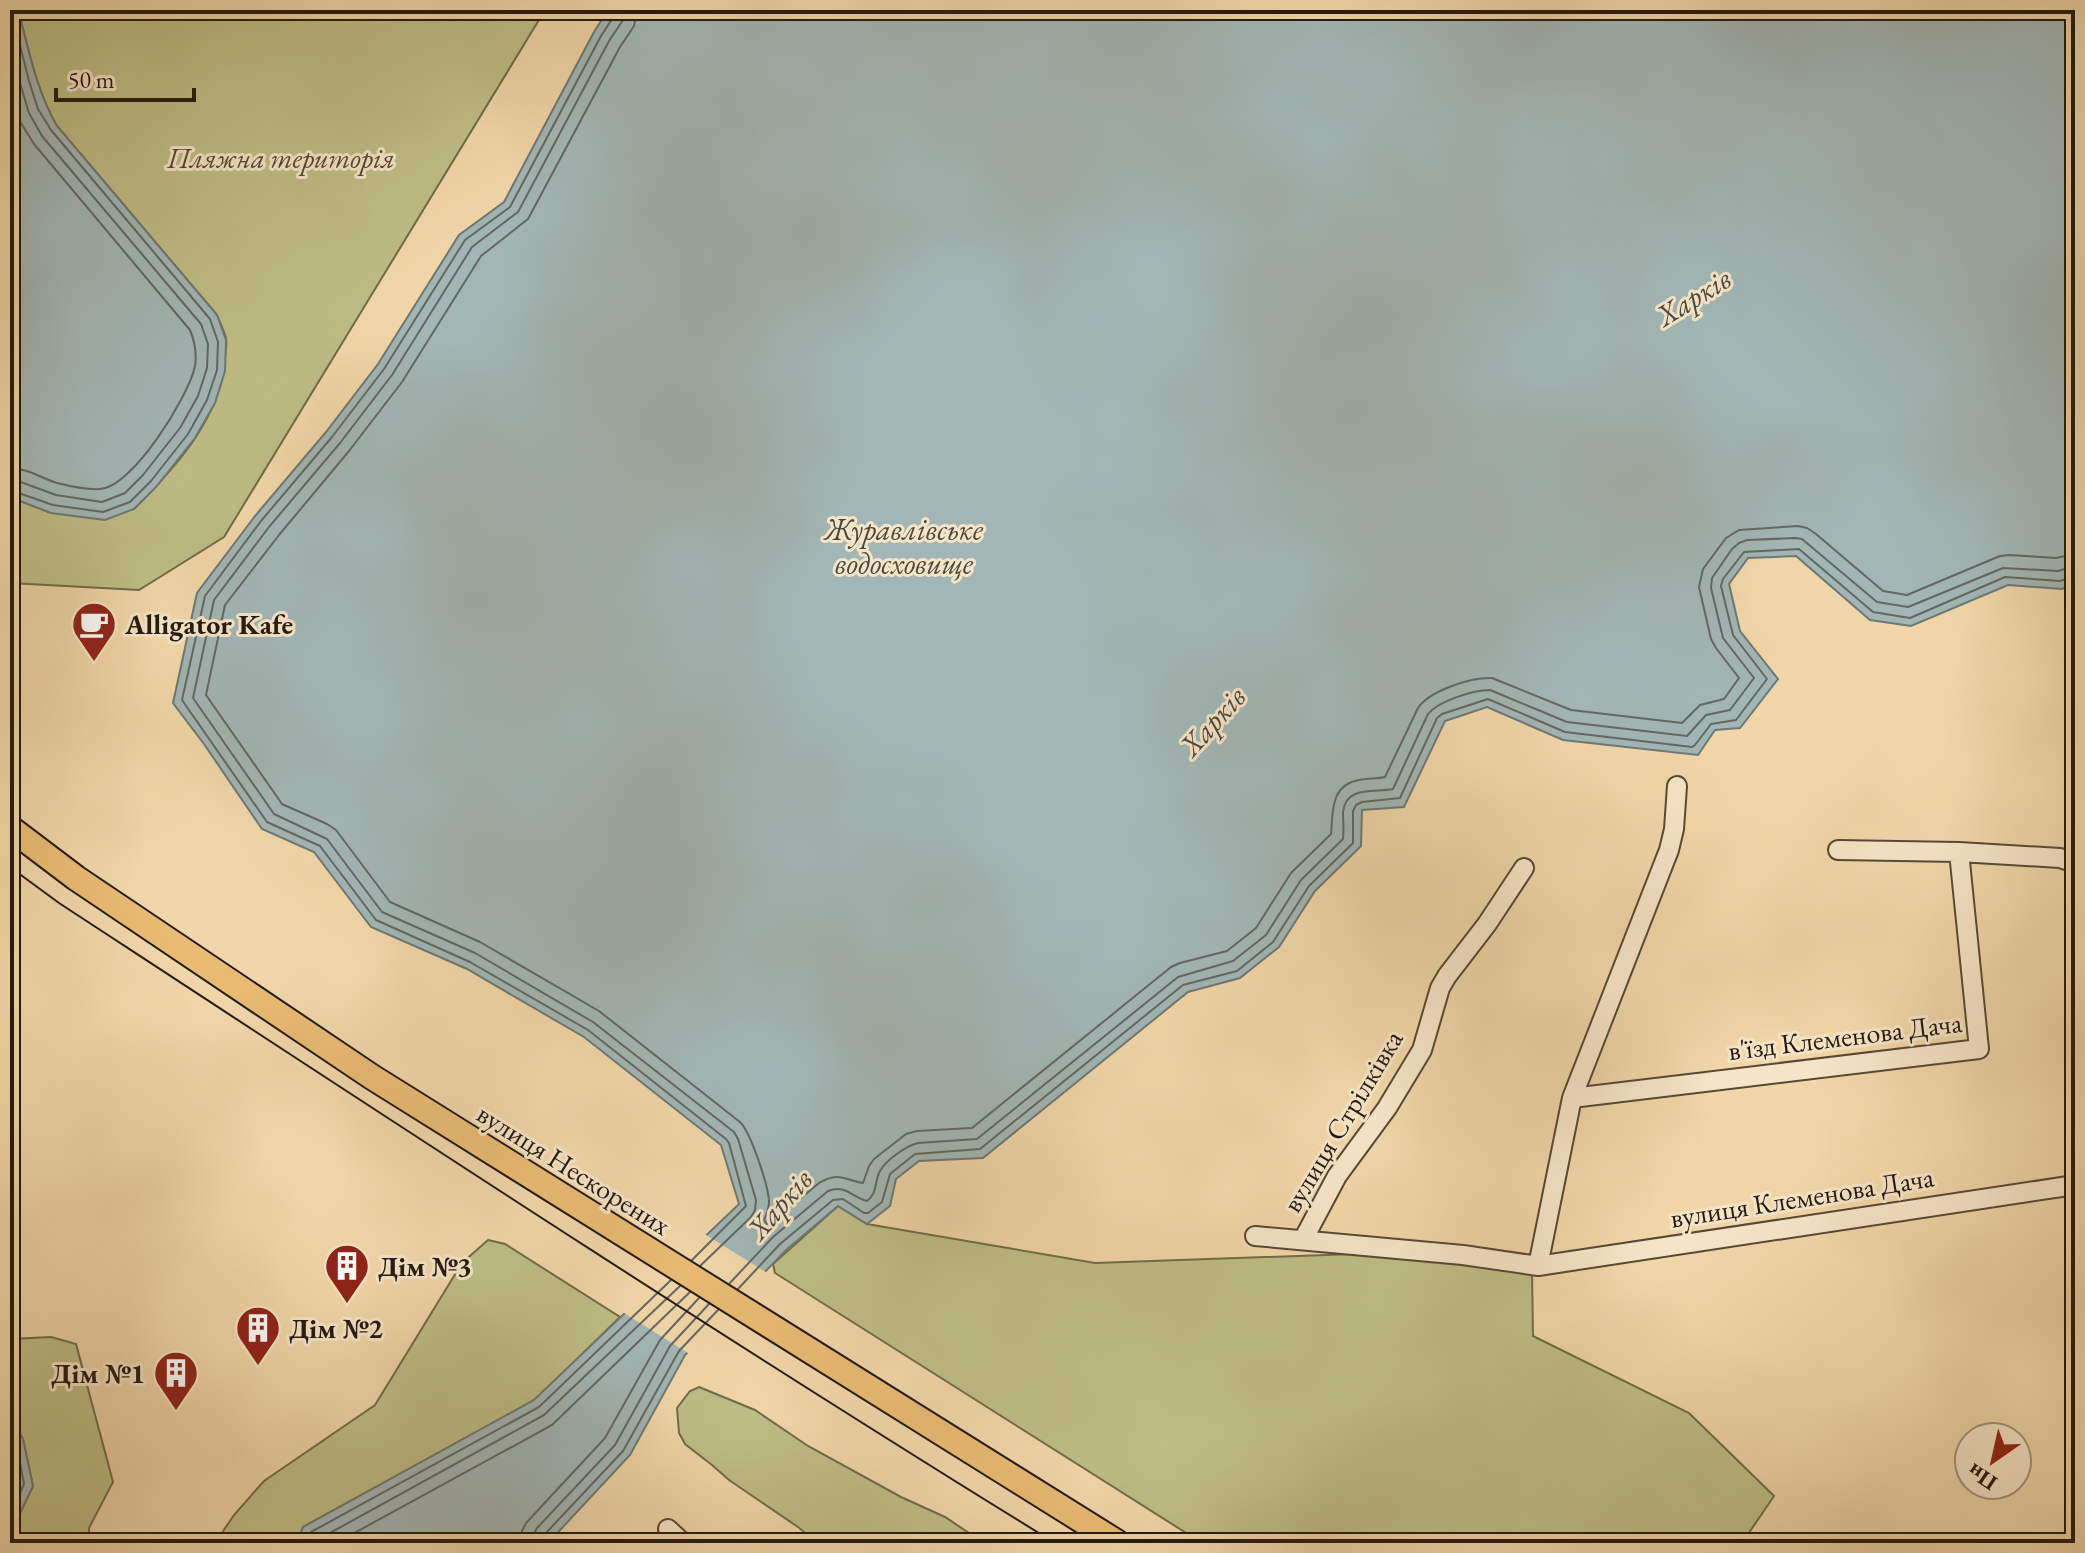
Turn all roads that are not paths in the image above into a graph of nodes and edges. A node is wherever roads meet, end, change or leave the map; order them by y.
1 (1677, 786) dead end
2 (10, 828) edge
3 (1838, 850) dead end
4 (1959, 852) junction
5 (2075, 863) edge
6 (1524, 868) dead end
7 (1572, 1098) junction
8 (2075, 1185) edge
9 (1255, 1236) dead end
10 (1303, 1240) junction
11 (1538, 1266) junction
12 (668, 1529) dead end
13 (683, 1543) edge
14 (1118, 1543) edge

1 - 7 street
2 - 14 main road, вулиця Нескорених
3 - 4 street
4 - 5 street
4 - 7 street, в'їзд Клеменова Дача
6 - 10 street, вулиця Стрілківка
7 - 11 street
8 - 11 street, вулиця Клеменова Дача
9 - 10 street, вулиця Клеменова Дача
10 - 11 street, вулиця Клеменова Дача
12 - 13 street

